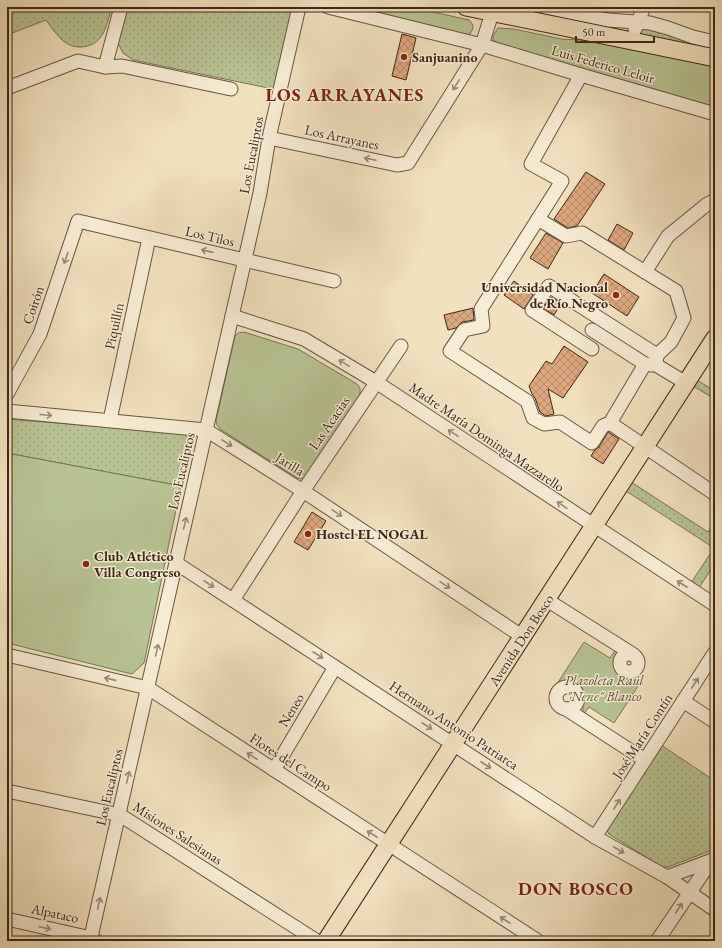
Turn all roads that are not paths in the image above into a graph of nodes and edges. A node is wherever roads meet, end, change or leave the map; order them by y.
1 (121, 7) edge
2 (299, 7) edge
3 (328, 7) edge
4 (466, 7) edge
5 (545, 7) edge
6 (644, 7) edge
7 (492, 13) junction
8 (638, 22) junction
9 (630, 41) junction
10 (715, 42) edge
11 (482, 45) junction
12 (715, 58) edge
13 (105, 67) junction
14 (582, 75) junction
15 (7, 88) edge
16 (231, 89) dead end
17 (715, 114) edge
18 (269, 138) junction
19 (715, 200) edge
20 (538, 219) junction
21 (78, 221) joint
22 (149, 238) junction
23 (245, 260) junction
24 (645, 272) junction
25 (334, 281) dead end
26 (232, 316) junction
27 (600, 319) junction
28 (592, 330) junction
29 (715, 338) edge
30 (401, 346) dead end
31 (653, 361) junction
32 (376, 382) junction
33 (686, 384) junction
34 (7, 394) edge
35 (7, 411) edge
36 (110, 420) junction
37 (610, 423) junction
38 (206, 430) junction
39 (645, 448) junction
40 (303, 491) junction
41 (715, 494) edge
42 (594, 527) junction
43 (176, 563) junction
44 (233, 600) junction
45 (547, 600) junction
46 (715, 605) edge
47 (523, 637) junction
48 (715, 652) edge
49 (7, 655) edge
50 (634, 655) dead end
51 (335, 667) junction
52 (148, 688) junction
53 (683, 701) junction
54 (566, 709) dead end
55 (715, 722) edge
56 (454, 744) junction
57 (645, 760) junction
58 (274, 770) junction
59 (7, 791) edge
60 (120, 815) junction
61 (595, 837) junction
62 (388, 845) junction
63 (713, 860) edge
64 (667, 877) junction
65 (689, 893) junction
66 (715, 910) edge
67 (7, 919) edge
68 (92, 940) edge
69 (317, 941) edge
70 (326, 941) edge
71 (538, 941) edge
72 (657, 941) edge

1 - 13 street
2 - 18 street, Los Eucaliptos
3 - 11 street, Luis Federico Leloir
4 - 7 main road
5 - 8 street
6 - 8 street
7 - 9 main road
7 - 11 street
8 - 9 street
8 - 10 street
9 - 12 main road
11 - 14 street, Luis Federico Leloir
11 -> 18 street, Los Arrayanes
13 - 15 street
13 - 16 street
14 - 17 street, Luis Federico Leloir
14 - 20 street
18 - 23 street, Los Eucaliptos
19 - 24 street
20 - 24 street
20 - 37 street
21 - 22 street, Los Tilos
21 -> 34 street, Coirón
23 -> 22 street, Los Tilos
22 - 36 street, Piquillín
23 - 25 street, Los Tilos
23 - 26 street, Los Eucaliptos
24 - 31 street
32 -> 26 street, Madre María Dominga Mazzarello
26 - 38 street, Los Eucaliptos
27 - 28 street
27 - 28 street
27 - 31 street
28 - 31 street
29 - 33 main road, Avenida Don Bosco
30 - 32 street, Las Acacias
31 - 33 street
31 - 37 street
32 - 40 street, Las Acacias
42 -> 32 street, Madre María Dominga Mazzarello
33 - 39 main road, Avenida Don Bosco
35 -> 36 street, Jarilla
36 - 38 street, Jarilla
37 - 39 street
38 -> 40 street, Jarilla
43 -> 38 street, Los Eucaliptos
39 - 41 street
39 - 42 main road, Avenida Don Bosco
40 - 44 street, Las Acacias
40 -> 47 street, Jarilla
42 - 45 main road, Avenida Don Bosco
46 -> 42 street, Madre María Dominga Mazzarello
43 -> 44 street, Hermano Antonio Patriarca
52 -> 43 street, Los Eucaliptos
44 -> 51 street, Hermano Antonio Patriarca
45 - 47 main road, Avenida Don Bosco
45 - 50 street
47 - 56 main road, Avenida Don Bosco
53 -> 48 street, José María Contín
52 -> 49 street, Flores del Campo
51 -> 56 street, Hermano Antonio Patriarca
51 - 58 street, Neneo
58 -> 52 street, Flores del Campo
60 -> 52 street, Los Eucaliptos
53 - 55 street
53 - 57 street, José María Contín
54 - 57 street
56 -> 61 street, Hermano Antonio Patriarca
56 - 62 main road, Avenida Don Bosco
61 -> 57 street, José María Contín
62 -> 58 street, Flores del Campo
59 - 60 street, Misiones Salesianas
68 -> 60 street, Los Eucaliptos
60 - 69 street, Misiones Salesianas
61 -> 64 street, Hermano Antonio Patriarca
62 - 70 main road, Avenida Don Bosco
71 -> 62 street, Flores del Campo
63 - 64 street
63 - 65 street
64 - 65 street, Hermano Antonio Patriarca
65 - 66 street, Hermano Antonio Patriarca
72 -> 65 street
67 -> 68 street, Alpataco

